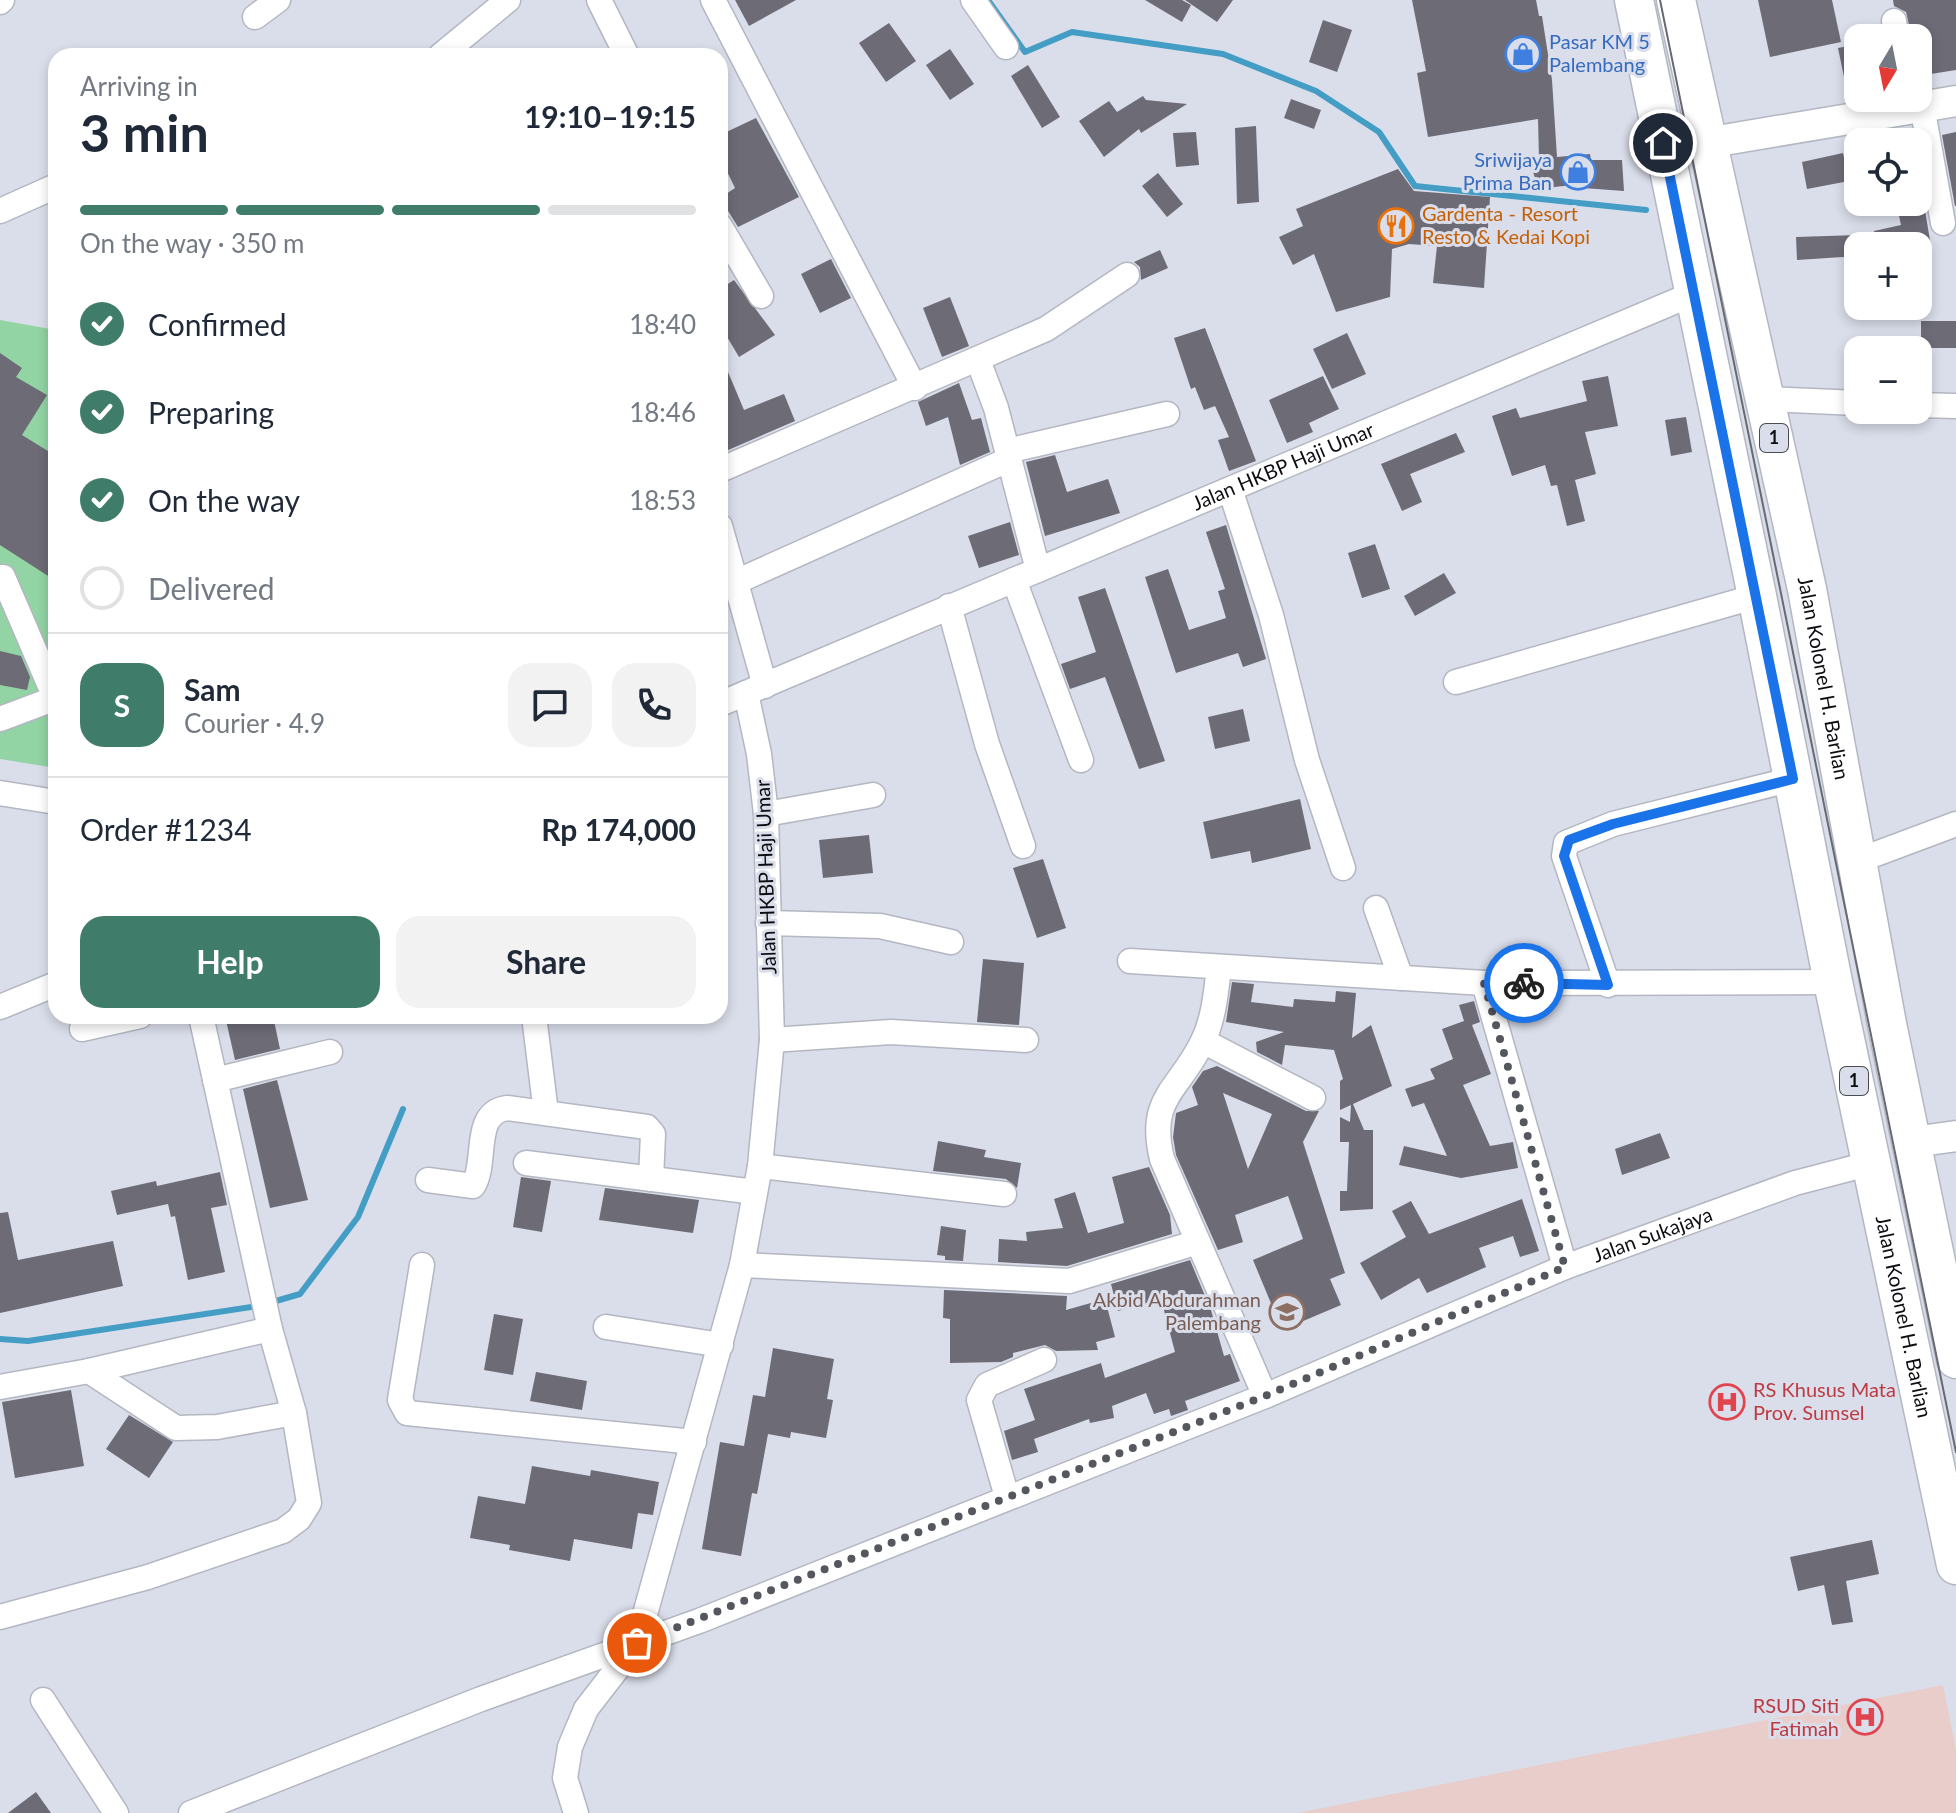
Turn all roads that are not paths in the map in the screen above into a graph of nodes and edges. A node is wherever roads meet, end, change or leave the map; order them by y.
1 (278, 0) edge
2 (508, 0) edge
3 (599, 0) edge
4 (713, 0) edge
5 (973, 0) edge
6 (1634, 0) edge
7 (1676, 0) edge
8 (255, 17) dead end
9 (471, 46) edge
10 (1006, 47) dead end
11 (623, 48) edge
12 (1956, 101) edge
13 (1932, 103) edge
14 (1871, 112) edge
15 (1916, 112) edge
16 (1706, 143) junction
17 (48, 190) edge
18 (0, 211) edge
19 (1943, 223) dead end
20 (728, 240) edge
21 (1127, 275) dead end
22 (1695, 293) junction
23 (761, 296) dead end
24 (978, 360) junction
25 (915, 388) junction
26 (1765, 399) junction
27 (1844, 402) edge
28 (1932, 405) edge
29 (1956, 406) edge
30 (1167, 414) dead end
31 (1008, 455) junction
32 (728, 463) edge
33 (1231, 492) junction
34 (1038, 570) junction
35 (3, 577) dead end
36 (1014, 580) junction
37 (728, 586) edge
38 (728, 590) edge
39 (1757, 596) junction
40 (949, 606) junction
41 (48, 681) edge
42 (1456, 682) dead end
43 (756, 689) junction
44 (728, 701) edge
45 (48, 702) edge
46 (0, 719) edge
47 (1081, 760) dead end
48 (1793, 779) junction
49 (0, 793) edge
50 (873, 795) dead end
51 (48, 801) edge
52 (766, 814) junction
53 (1956, 824) edge
54 (1023, 846) dead end
55 (1857, 861) junction
56 (1343, 868) dead end
57 (1376, 908) dead end
58 (768, 923) junction
59 (951, 942) dead end
60 (1130, 961) dead end
61 (1219, 967) junction
62 (1401, 978) junction
63 (1833, 982) junction
64 (1484, 983) junction
65 (1608, 985) junction
66 (48, 987) edge
67 (0, 1007) edge
68 (104, 1024) edge
69 (203, 1024) edge
70 (535, 1024) edge
71 (82, 1029) dead end
72 (772, 1040) junction
73 (1026, 1040) dead end
74 (1203, 1041) junction
75 (330, 1052) dead end
76 (215, 1080) junction
77 (1313, 1098) dead end
78 (546, 1113) junction
79 (1956, 1136) edge
80 (1913, 1142) junction
81 (526, 1163) dead end
82 (1872, 1163) junction
83 (760, 1166) junction
84 (651, 1179) junction
85 (428, 1180) dead end
86 (755, 1192) junction
87 (1004, 1194) dead end
88 (1198, 1242) junction
89 (422, 1265) dead end
90 (742, 1265) junction
91 (1565, 1267) junction
92 (606, 1327) dead end
93 (270, 1329) junction
94 (721, 1345) junction
95 (1956, 1359) edge
96 (1044, 1360) dead end
97 (89, 1371) junction
98 (0, 1387) edge
99 (1265, 1396) junction
100 (294, 1413) junction
101 (694, 1442) junction
102 (1007, 1497) junction
103 (1956, 1565) edge
104 (0, 1617) edge
105 (637, 1643) junction
106 (43, 1700) dead end
107 (116, 1813) edge
108 (191, 1813) edge
109 (576, 1813) edge

1 - 8 street
2 - 9 street
3 - 11 street
4 - 25 street
5 - 10 street
6 - 22 highway, 1
7 - 16 highway, Jalan Kolonel H. Barlian / 1
12 - 13 street
14 - 16 street
15 - 19 street
16 - 26 highway, Jalan Kolonel H. Barlian / 1
17 - 18 street
20 - 23 street
21 - 24 street
22 - 33 street, Jalan HKBP Haji Umar
22 - 39 highway, 1
24 - 25 street
24 - 31 street
25 - 32 street
26 - 27 street
26 - 55 highway, Jalan Kolonel H. Barlian / 1
28 - 29 street
30 - 31 street
31 - 34 street
31 - 37 street
33 - 34 street, Jalan HKBP Haji Umar
33 - 56 street
34 - 36 street, Jalan HKBP Haji Umar
35 - 41 street
36 - 40 street, Jalan HKBP Haji Umar
36 - 47 street
38 - 43 street
39 - 42 street
39 - 48 highway, Jalan Kolonel H. Barlian / 1
40 - 43 street, Jalan HKBP Haji Umar
40 - 54 street
43 - 44 street
43 - 52 street, Jalan HKBP Haji Umar
45 - 46 street
48 - 63 highway, Jalan Kolonel H. Barlian / 1
48 - 65 street
49 - 51 street
50 - 52 street
52 - 58 street, Jalan HKBP Haji Umar
53 - 55 street
55 - 80 highway, Jalan Kolonel H. Barlian / 1
57 - 62 street
58 - 59 street
58 - 72 street, Jalan HKBP Haji Umar
60 - 61 street
61 - 62 street
61 - 74 street
62 - 64 street
63 - 65 street
63 - 82 highway, Jalan Kolonel H. Barlian / 1
64 - 65 street
64 - 91 street
66 - 67 street
68 - 71 street
69 - 76 street
70 - 78 street
72 - 73 street
72 - 83 street, Jalan HKBP Haji Umar
74 - 77 street
74 - 88 street
75 - 76 street
76 - 93 street
78 - 84 street
78 - 85 street
79 - 80 street
80 - 95 highway, Jalan Kolonel H. Barlian / 1
81 - 84 street
82 - 91 street, Jalan Sukajaya
82 - 103 highway, Jalan Kolonel H. Barlian / 1
83 - 86 street, Jalan HKBP Haji Umar
83 - 87 street
84 - 86 street
86 - 90 street, Jalan HKBP Haji Umar
88 - 90 street
88 - 99 street
89 - 101 street
90 - 94 street, Jalan HKBP Haji Umar
91 - 99 street, Jalan Sukajaya
92 - 94 street
93 - 97 street
93 - 100 street
94 - 101 street, Jalan HKBP Haji Umar
96 - 102 street
97 - 98 street
97 - 100 street
99 - 102 street, Jalan Sukajaya
100 - 104 street
101 - 105 street, Jalan HKBP Haji Umar
102 - 105 street, Jalan Sukajaya
105 - 108 street, Jalan Sukajaya
105 - 109 street, Jalan HKBP Haji Umar
106 - 107 street

